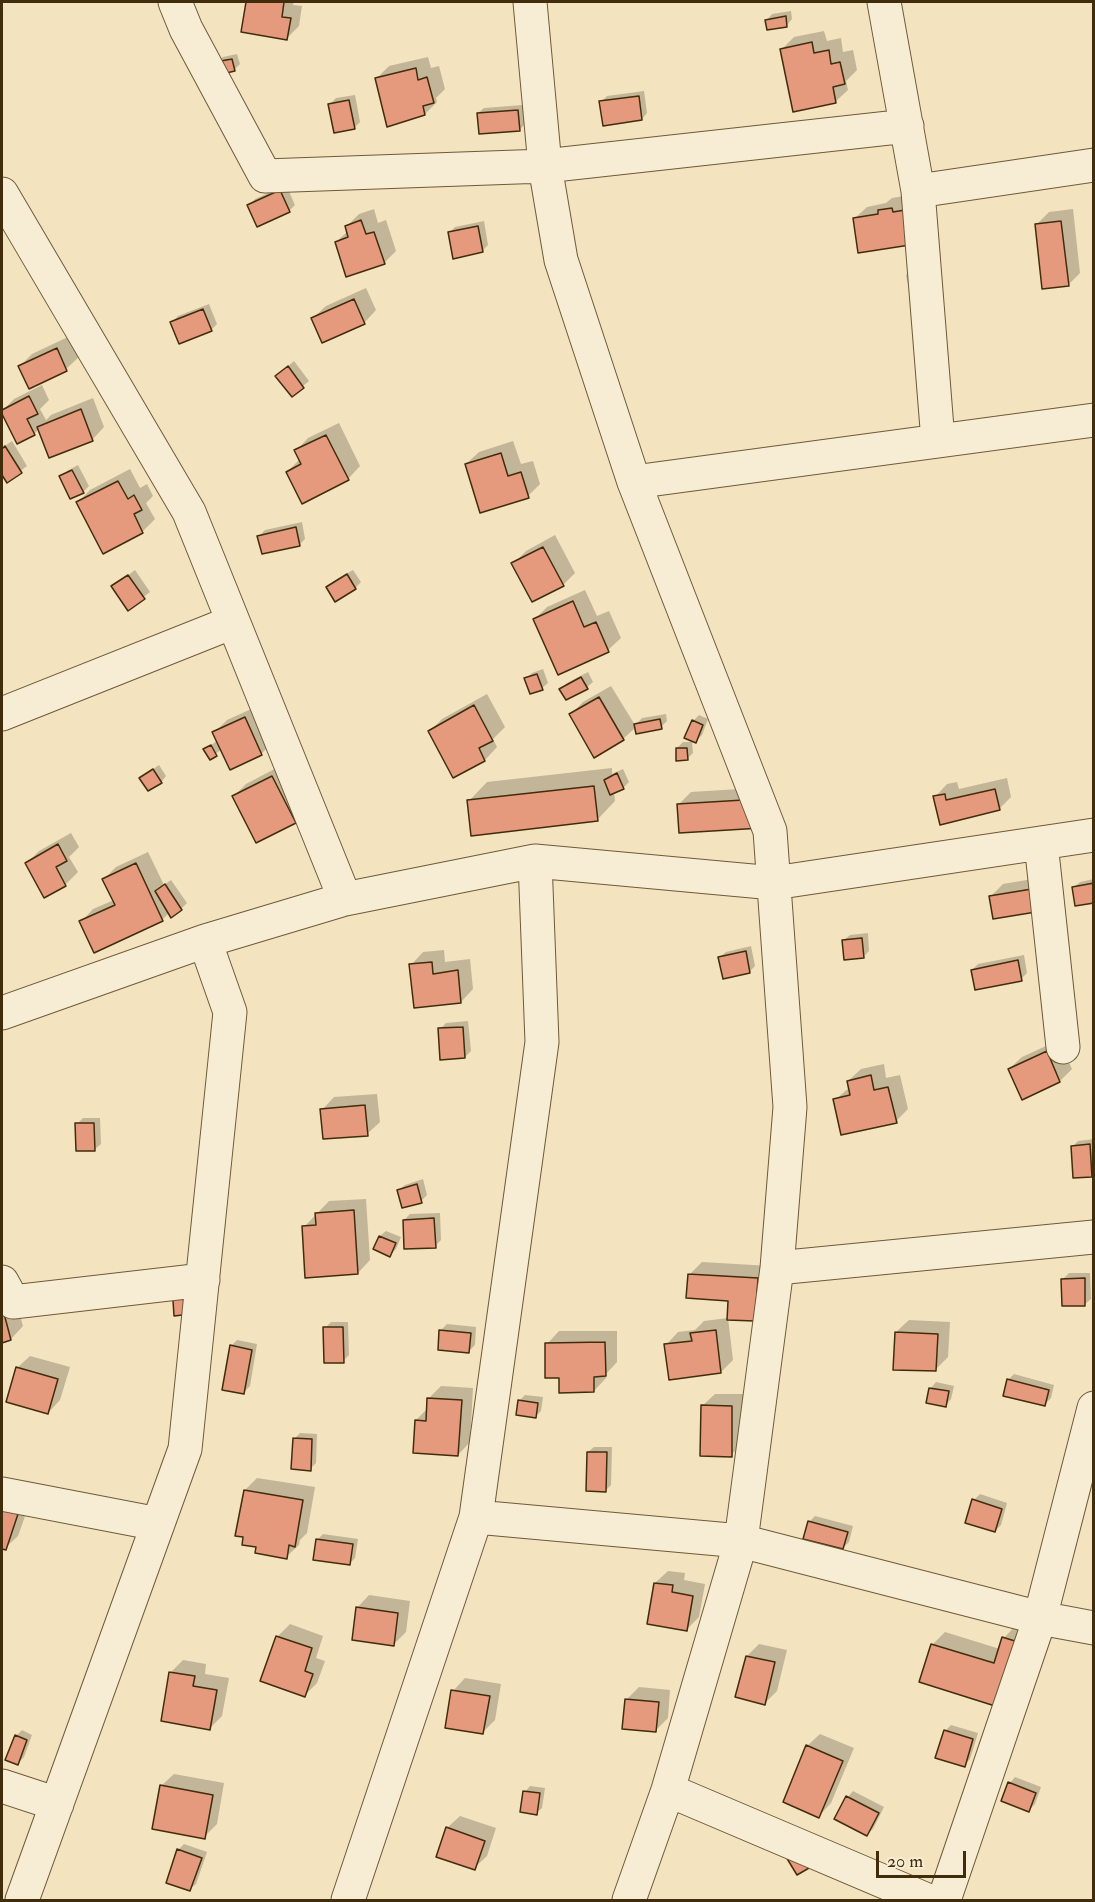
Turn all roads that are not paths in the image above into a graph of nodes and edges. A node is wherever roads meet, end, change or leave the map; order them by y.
1 (175, 2) edge
2 (530, 2) edge
3 (884, 2) edge
4 (907, 126) junction
5 (1094, 165) edge
6 (545, 166) junction
7 (918, 191) junction
8 (2, 194) edge
9 (1094, 420) edge
10 (938, 441) junction
11 (634, 482) junction
12 (233, 622) junction
13 (2, 714) edge
14 (1094, 835) edge
15 (1041, 843) junction
16 (535, 861) junction
17 (774, 883) junction
18 (345, 899) junction
19 (205, 941) junction
20 (2, 1013) edge
21 (1064, 1047) dead end
22 (1094, 1237) edge
23 (777, 1268) junction
24 (203, 1280) junction
25 (2, 1282) edge
26 (1094, 1408) edge
27 (2, 1494) edge
28 (476, 1517) junction
29 (158, 1524) junction
30 (741, 1541) junction
31 (1040, 1618) junction
32 (1094, 1628) edge
33 (2, 1786) edge
34 (668, 1790) junction
35 (57, 1804) junction
36 (22, 1900) edge
37 (348, 1900) edge
38 (629, 1900) edge
39 (927, 1900) edge
40 (944, 1900) edge

1 - 6 street
2 - 6 street
3 - 4 street
4 - 6 street
4 - 7 street
5 - 7 street
6 - 11 street
7 - 10 street
8 - 12 street
9 - 10 street
10 - 11 street
11 - 17 street
12 - 13 street
12 - 18 street
14 - 15 street
15 - 17 street
15 - 21 street
16 - 17 street
16 - 18 street
16 - 28 street
17 - 23 street
18 - 19 street
19 - 20 street
19 - 24 street
22 - 23 street
23 - 30 street
24 - 25 street
24 - 29 street
26 - 31 street
27 - 29 street
28 - 30 street
28 - 37 street
29 - 35 street
30 - 31 street
30 - 34 street
31 - 32 street
31 - 40 street
33 - 35 street
34 - 38 street
34 - 39 street
35 - 36 street

